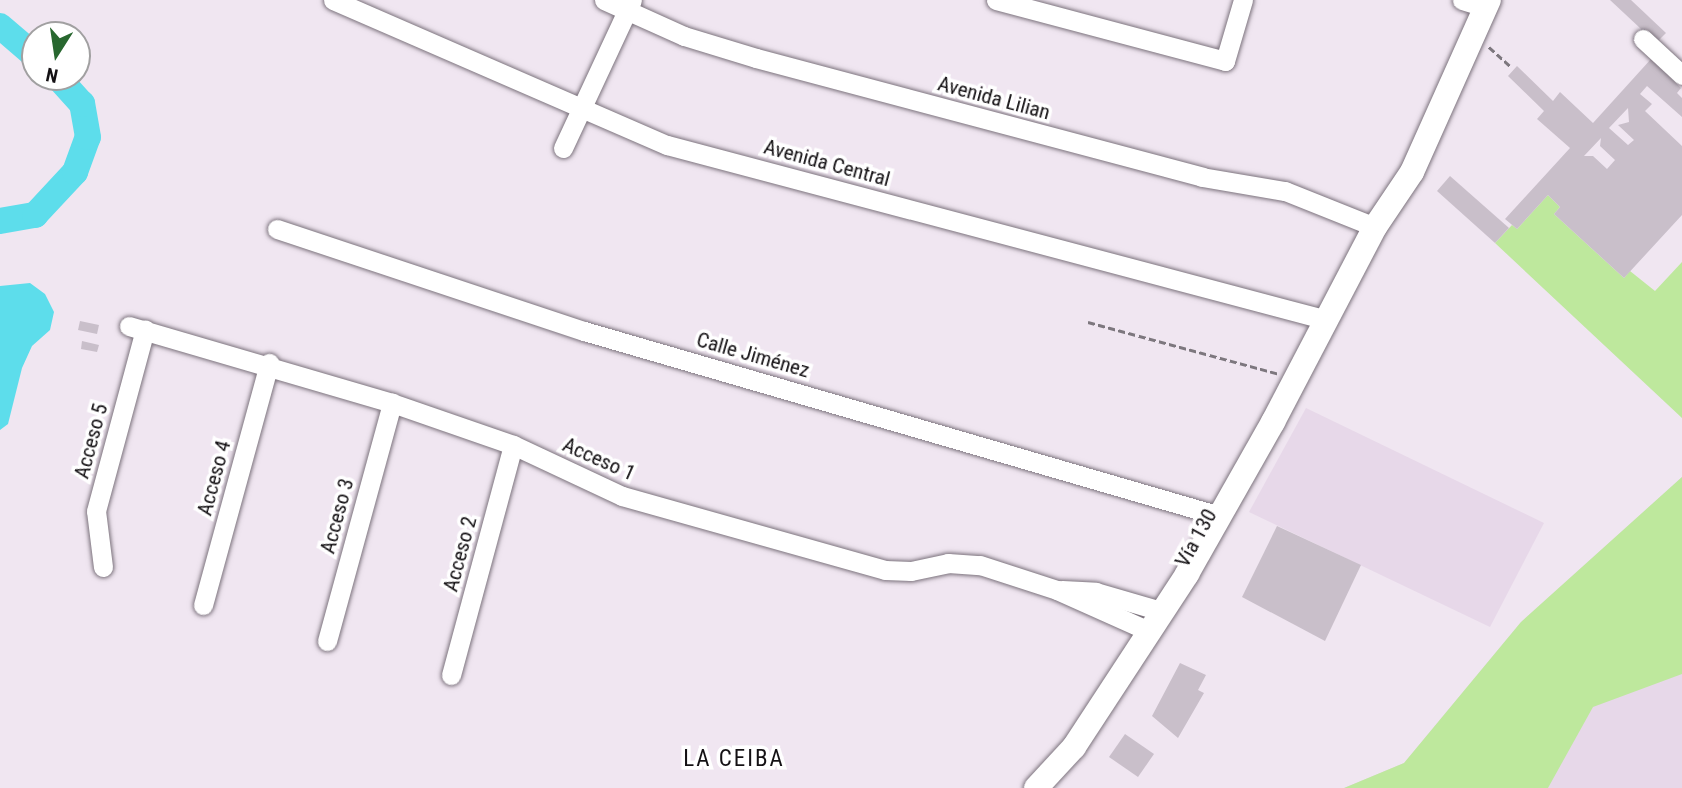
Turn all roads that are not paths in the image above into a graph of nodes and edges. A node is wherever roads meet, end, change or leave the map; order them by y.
1 (333, 0) edge
2 (604, 0) edge
3 (996, 0) edge
4 (1477, 2) edge
5 (1242, 4) edge
6 (629, 6) edge
7 (1643, 39) dead end
8 (1682, 75) edge
9 (578, 108) junction
10 (563, 148) dead end
11 (1375, 227) junction
12 (277, 229) dead end
13 (1327, 320) junction
14 (137, 328) joint
15 (269, 363) junction
16 (392, 403) junction
17 (513, 445) junction
18 (1215, 514) junction
19 (103, 567) dead end
20 (203, 605) dead end
21 (1149, 619) junction
22 (327, 642) dead end
23 (451, 675) dead end
24 (1116, 682) junction
25 (1036, 788) edge

1 - 9 street, Avenida Central
2 - 6 street, Avenida Lilian
3 - 5 street
4 - 11 main road, Vía 130
6 - 9 street
6 - 11 street, Avenida Lilian
7 - 8 street
9 - 10 street
9 - 13 street, Avenida Central
11 - 13 main road, Vía 130
12 - 18 street, Calle Jiménez
13 - 18 main road, Vía 130
14 - 15 street, Acceso 1
14 - 19 street, Acceso 5
15 - 16 street, Acceso 1
15 - 20 street, Acceso 4
16 - 17 street, Acceso 1
16 - 22 street, Acceso 3
17 - 21 street, Acceso 1
17 - 23 street, Acceso 2
18 - 21 main road, Vía 130
18 - 24 main road, Vía 130
21 - 24 main road, Vía 130
24 - 25 main road, Vía 130

